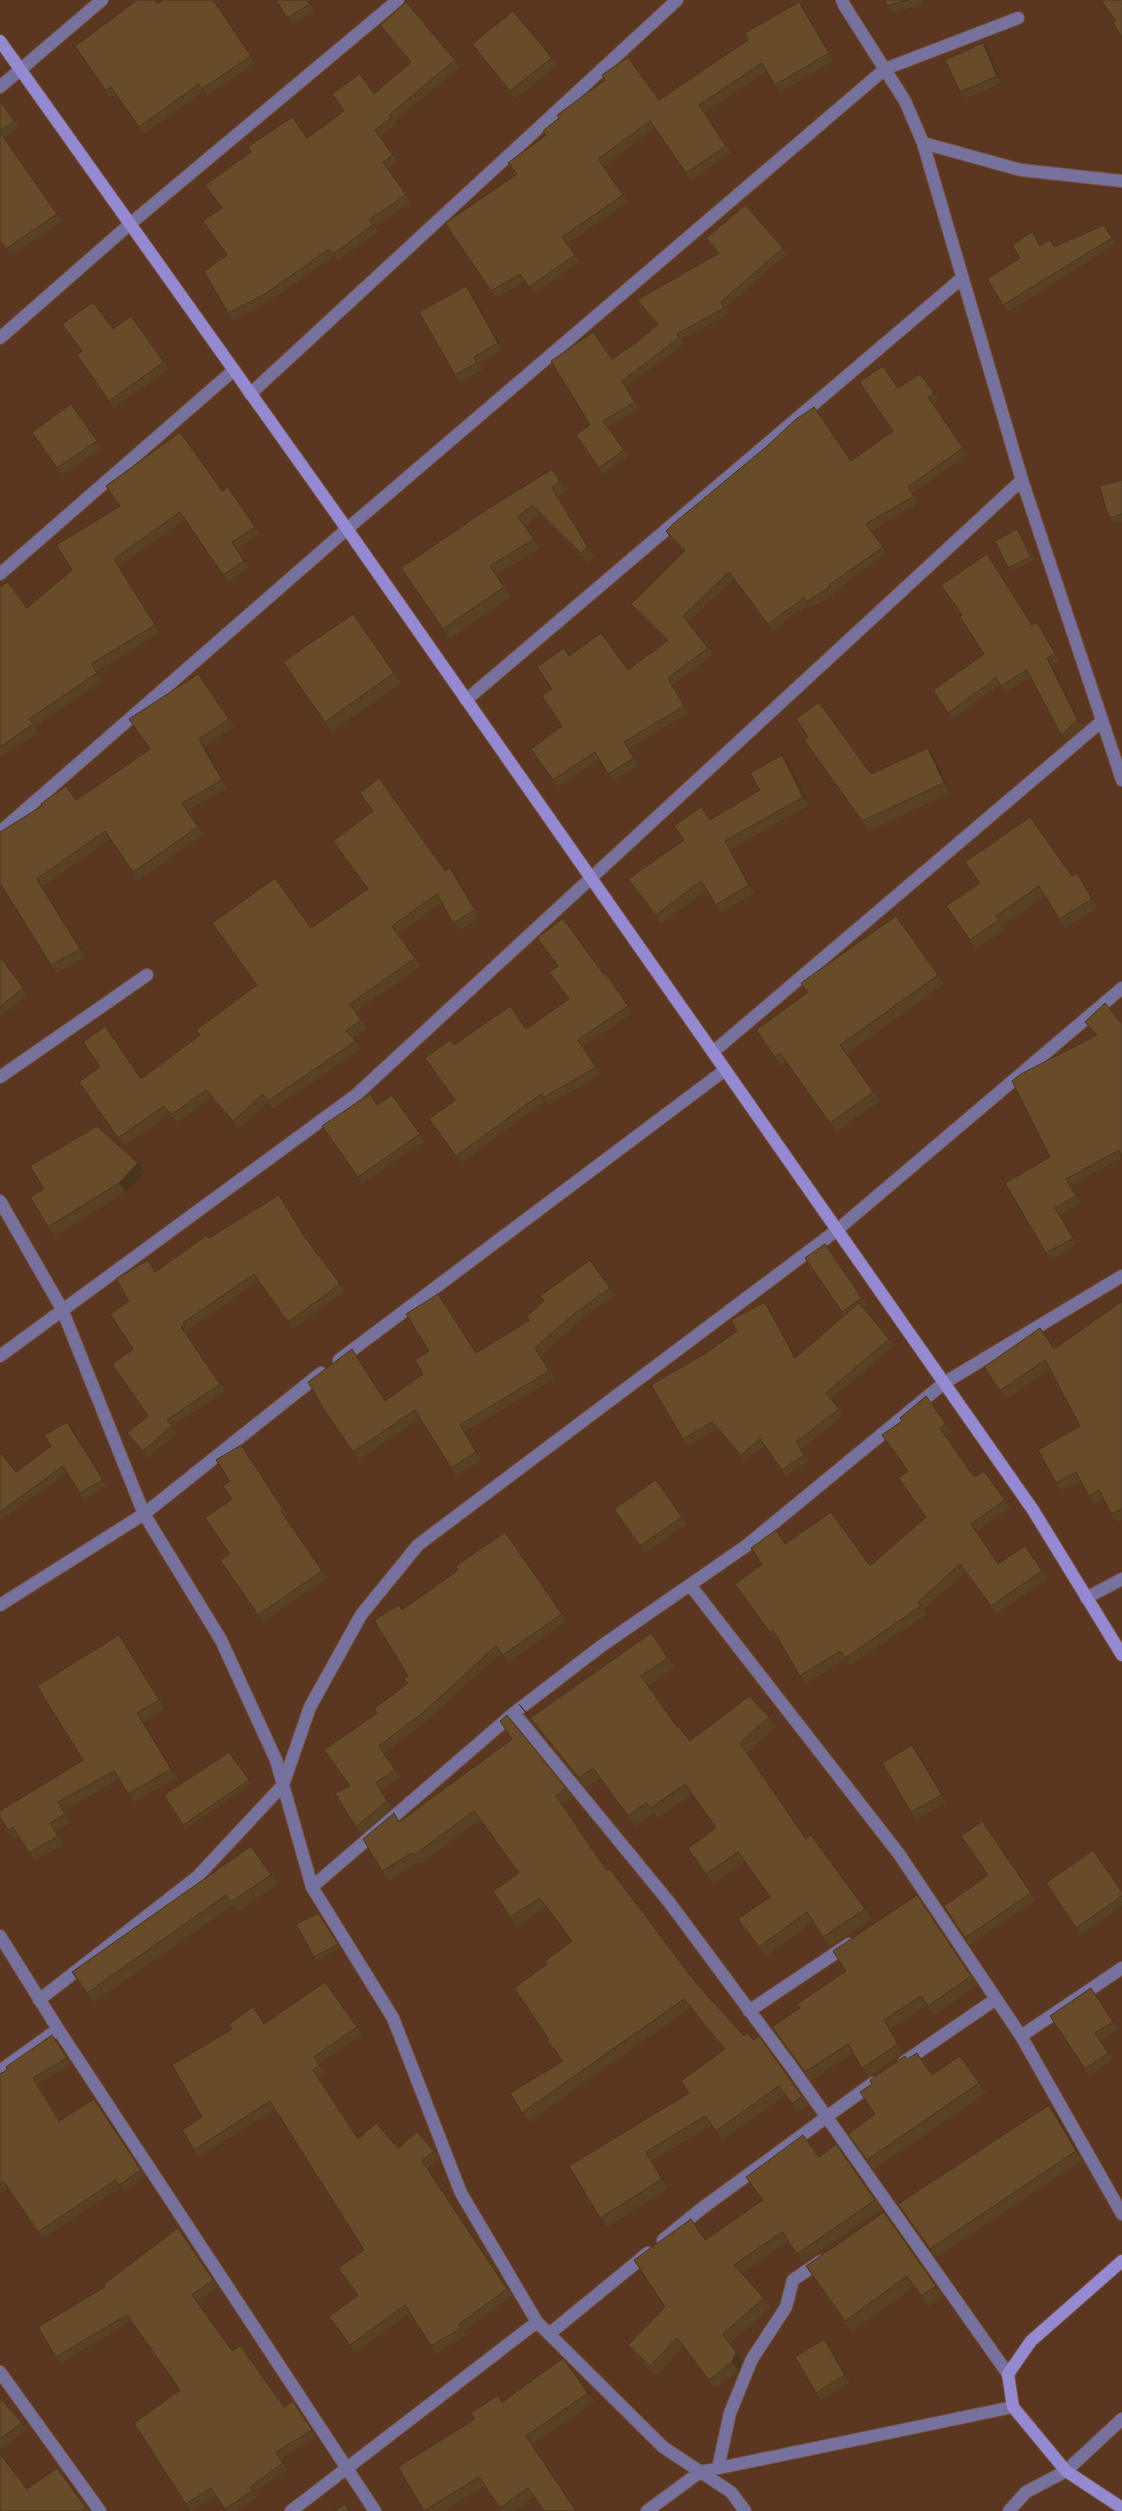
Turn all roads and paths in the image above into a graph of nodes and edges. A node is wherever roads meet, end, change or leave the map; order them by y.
1 (102, 0) edge
2 (398, 0) edge
3 (677, 0) edge
4 (842, 0) edge
5 (1018, 18) dead end
6 (0, 41) edge
7 (885, 69) junction
8 (20, 70) junction
9 (0, 87) edge
10 (922, 143) junction
11 (1122, 181) edge
12 (130, 224) junction
13 (962, 278) junction
14 (0, 338) edge
15 (234, 370) junction
16 (250, 394) junction
17 (1022, 480) junction
18 (347, 529) junction
19 (0, 574) edge
20 (466, 700) junction
21 (1102, 721) junction
22 (1122, 780) edge
23 (0, 832) edge
24 (590, 877) junction
25 (147, 975) dead end
26 (1122, 988) edge
27 (713, 1052) junction
28 (725, 1070) junction
29 (0, 1077) edge
30 (0, 1201) edge
31 (837, 1230) junction
32 (1122, 1276) edge
33 (62, 1310) junction
34 (0, 1356) edge
35 (944, 1383) junction
36 (144, 1514) junction
37 (1122, 1579) edge
38 (690, 1585) junction
39 (1086, 1598) junction
40 (0, 1605) edge
41 (1122, 1655) edge
42 (514, 1713) junction
43 (283, 1785) junction
44 (312, 1887) junction
45 (0, 1936) edge
46 (861, 1936) edge
47 (1122, 1968) edge
48 (996, 1999) junction
49 (40, 2000) junction
50 (749, 2011) junction
51 (58, 2029) junction
52 (1021, 2036) junction
53 (0, 2071) edge
54 (826, 2116) junction
55 (1122, 2214) edge
56 (832, 2253) edge
57 (1122, 2261) edge
58 (537, 2322) junction
59 (549, 2334) junction
60 (0, 2372) edge
61 (1008, 2374) junction
62 (1013, 2407) junction
63 (1122, 2419) edge
64 (718, 2468) junction
65 (347, 2469) junction
66 (1066, 2471) junction
67 (700, 2472) junction
68 (1122, 2508) edge
69 (100, 2511) edge
70 (291, 2511) edge
71 (375, 2511) edge
72 (647, 2511) edge
73 (745, 2511) edge
74 (1009, 2511) edge

1 - 8 street
2 - 12 street
3 - 16 street
4 - 7 street
5 - 7 street
6 - 8 street
7 - 10 street
7 - 18 street
8 - 9 street
8 - 12 street
10 - 11 street
10 - 13 street
12 - 14 street
12 - 15 street
13 - 17 street
13 - 20 street
15 - 16 street
15 - 19 street
16 - 18 street
17 - 21 street
17 - 24 street
18 - 20 street
18 - 23 street
20 - 24 street
21 - 22 street
21 - 27 street
24 - 27 street
24 - 33 street
25 - 29 street
26 - 31 street
27 - 28 street
28 - 31 street
28 - 36 street
30 - 33 street
31 - 35 street
31 - 43 street
32 - 35 street
33 - 34 street
33 - 36 street
35 - 38 street
35 - 39 street
36 - 40 street
36 - 43 street
37 - 39 street
38 - 42 street
38 - 48 street
39 - 41 street
42 - 44 street
42 - 50 street
43 - 44 street
43 - 49 street
44 - 58 street
45 - 49 street
46 - 50 street
47 - 52 street
48 - 52 street
48 - 54 street
49 - 51 street
50 - 54 street
51 - 53 street
51 - 65 street
52 - 55 street
54 - 59 street
54 - 61 street
56 - 64 street
57 - 61 street
58 - 59 street
58 - 65 street
59 - 67 street
60 - 69 street
61 - 62 street
62 - 64 street
62 - 66 street
63 - 66 street
64 - 67 street
65 - 70 street
65 - 71 street
66 - 68 street
66 - 74 street
67 - 72 street
67 - 73 street

